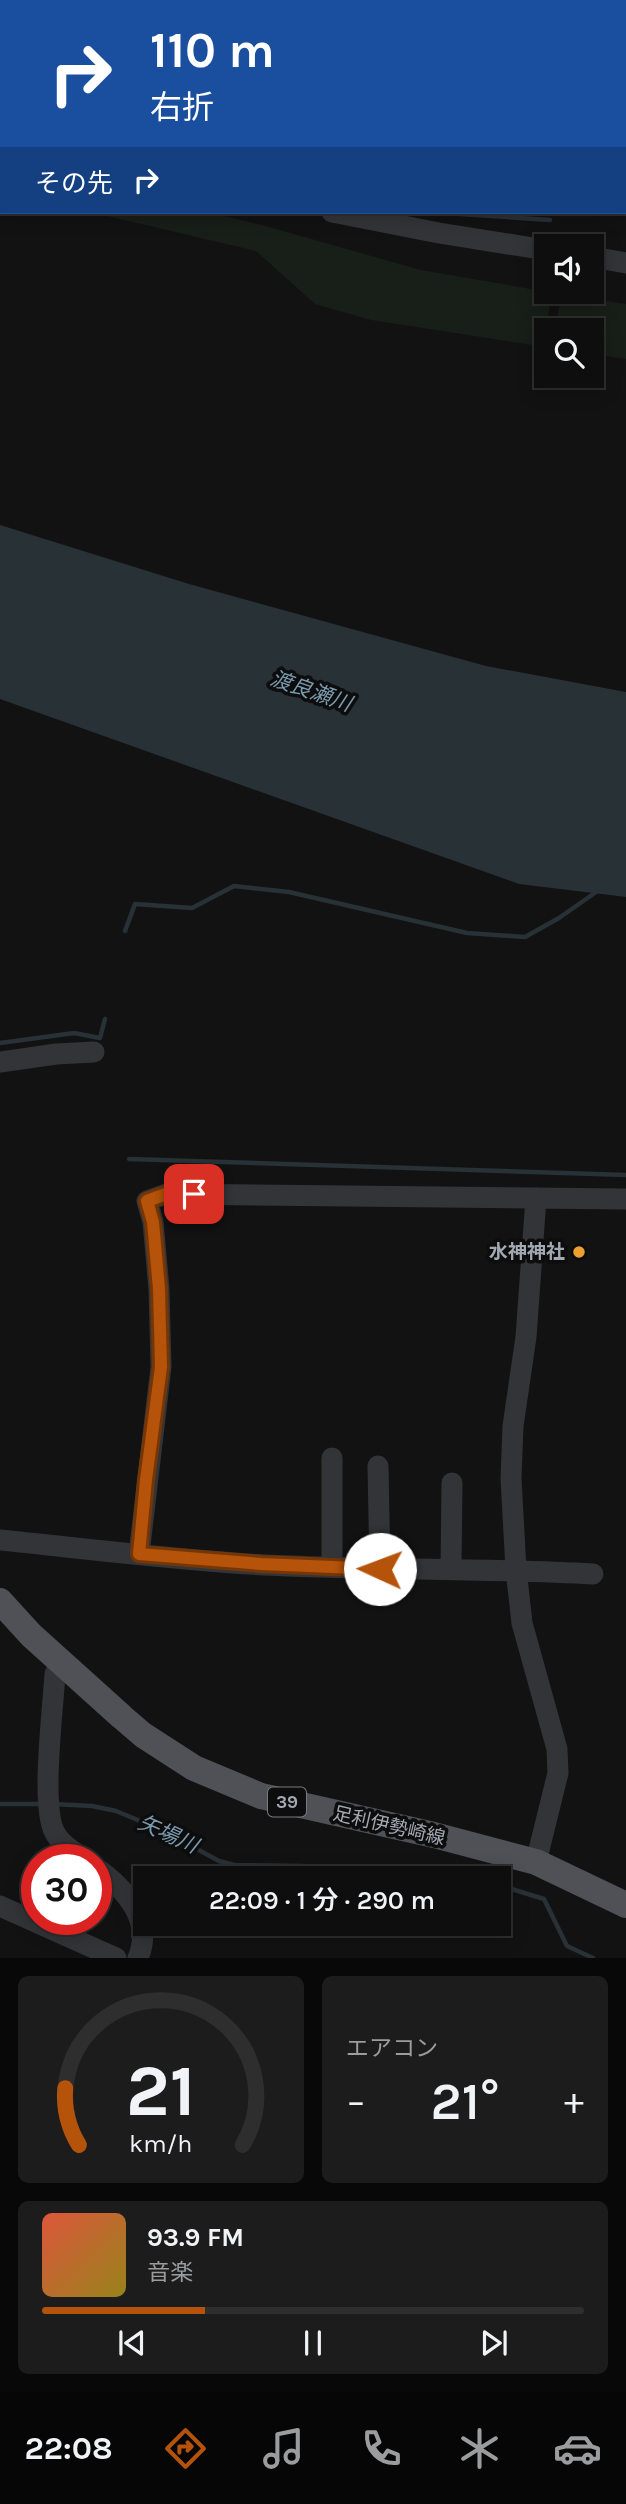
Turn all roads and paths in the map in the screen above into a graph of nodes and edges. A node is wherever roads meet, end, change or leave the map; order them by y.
1 (342, 214) edge
2 (534, 248) edge
3 (604, 259) edge
4 (626, 263) edge
5 (94, 1052) dead end
6 (0, 1062) edge
7 (536, 1198) junction
8 (626, 1199) edge
9 (332, 1458) dead end
10 (378, 1466) dead end
11 (453, 1483) dead end
12 (0, 1540) edge
13 (139, 1554) junction
14 (332, 1567) junction
15 (380, 1569) junction
16 (451, 1569) junction
17 (516, 1570) junction
18 (593, 1574) dead end
19 (0, 1601) edge
20 (62, 1663) junction
21 (65, 1844) edge
22 (536, 1862) junction
23 (112, 1880) edge
24 (626, 1905) edge
25 (0, 1906) edge
26 (116, 1958) edge
27 (138, 1958) edge

1 - 2 street
3 - 4 street
5 - 6 street
7 - 8 street
7 - 13 street
7 - 17 street
9 - 14 street
10 - 15 street
11 - 16 street
12 - 13 street
13 - 14 street
14 - 15 street
15 - 16 street
16 - 17 street
17 - 18 street
17 - 22 street
19 - 20 main road, 足利伊勢崎線 / 39
20 - 21 street
20 - 22 main road, 足利伊勢崎線 / 39
22 - 24 main road, 足利伊勢崎線 / 39
23 - 27 street
25 - 26 street

